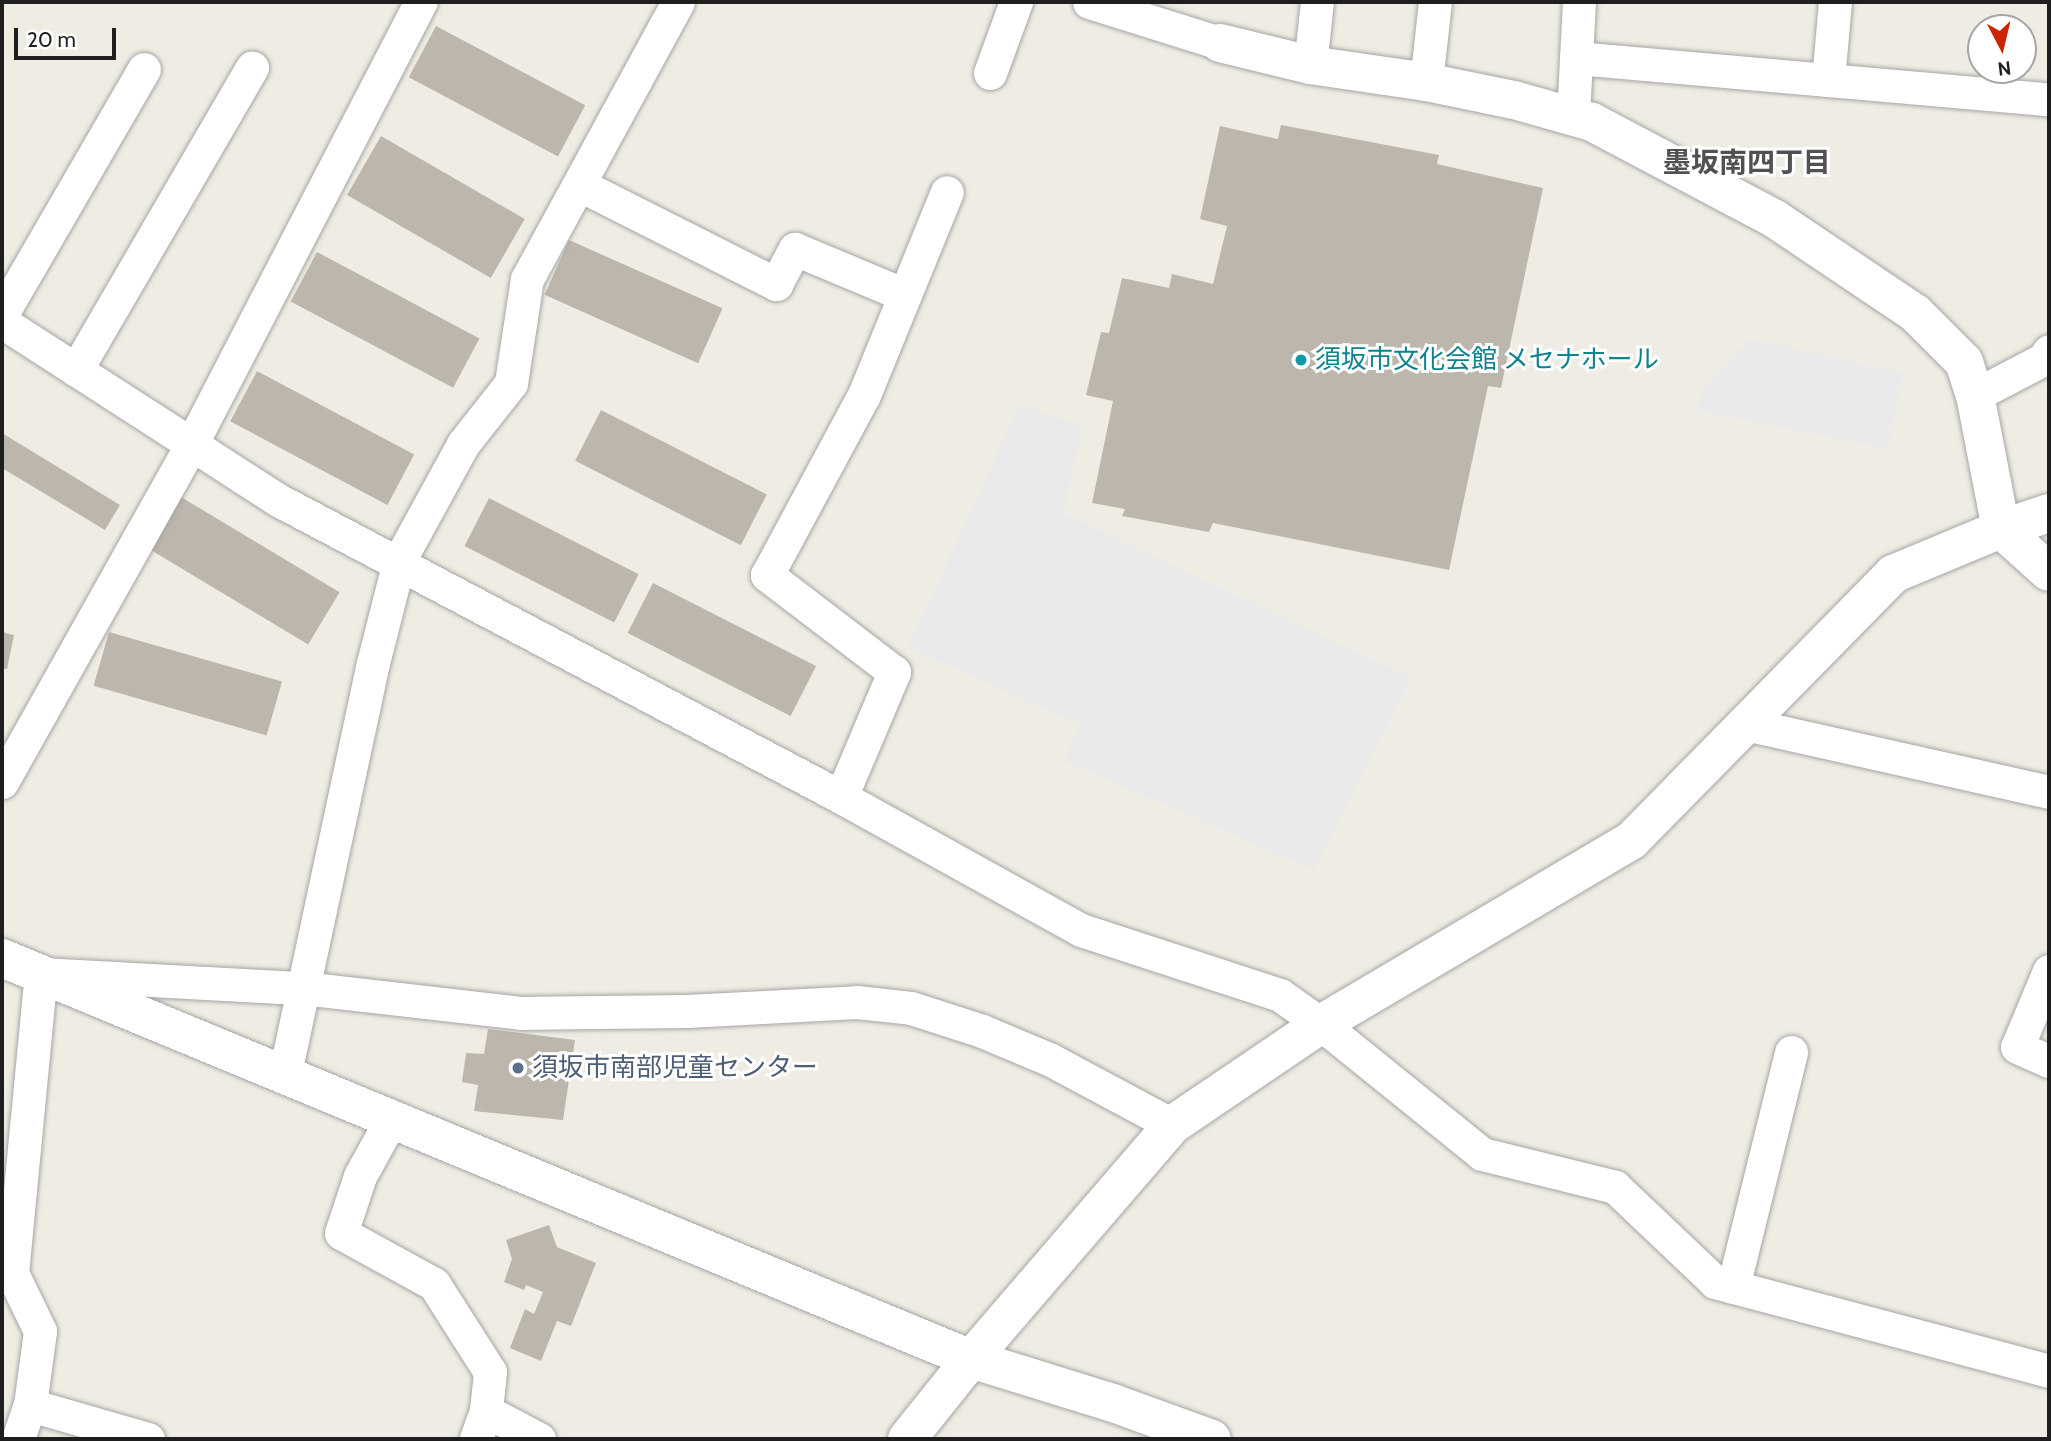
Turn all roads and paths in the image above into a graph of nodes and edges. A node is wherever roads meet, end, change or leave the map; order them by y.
1 (421, 2) edge
2 (678, 2) edge
3 (1016, 2) edge
4 (1090, 2) edge
5 (1317, 2) edge
6 (1435, 2) edge
7 (1579, 2) edge
8 (1835, 2) edge
9 (1220, 43) joint
10 (1576, 58) junction
11 (1310, 65) junction
12 (252, 67) dead end
13 (144, 69) dead end
14 (990, 73) dead end
15 (1828, 80) junction
16 (1426, 82) junction
17 (2049, 99) edge
18 (1573, 117) junction
19 (580, 185) junction
20 (947, 192) dead end
21 (905, 295) junction
22 (2, 314) edge
23 (2, 323) edge
24 (2049, 351) edge
25 (76, 370) junction
26 (1975, 395) junction
27 (191, 443) junction
28 (2049, 513) edge
29 (2001, 529) junction
30 (399, 561) junction
31 (2049, 572) edge
32 (1745, 724) junction
33 (2, 782) edge
34 (2049, 792) edge
35 (841, 797) junction
36 (2, 958) edge
37 (2049, 971) edge
38 (41, 974) junction
39 (303, 988) junction
40 (1321, 1024) junction
41 (1790, 1052) dead end
42 (2049, 1061) edge
43 (285, 1073) junction
44 (392, 1118) junction
45 (1172, 1125) junction
46 (1733, 1287) junction
47 (971, 1359) junction
48 (2049, 1371) edge
49 (30, 1405) junction
50 (481, 1425) edge
51 (18, 1439) edge
52 (148, 1439) edge
53 (539, 1439) edge
54 (907, 1439) edge
55 (1212, 1439) edge

1 - 27 street
2 - 19 street
3 - 14 street
4 - 9 street
5 - 11 street
6 - 16 street
7 - 10 street
8 - 15 street
9 - 11 street
10 - 15 street
10 - 18 street
11 - 16 street
12 - 25 street
13 - 22 street
15 - 17 street
16 - 18 street
18 - 26 street
19 - 21 street
19 - 30 street
20 - 21 street
21 - 35 street
23 - 25 street
24 - 26 street
25 - 27 street
26 - 29 street
27 - 30 street
27 - 33 street
28 - 29 street
29 - 31 street
29 - 32 street
30 - 35 street
30 - 39 street
32 - 34 street
32 - 40 street
35 - 40 street
36 - 38 street
37 - 42 street
38 - 39 street
38 - 43 street
38 - 49 street
39 - 43 street
39 - 45 street
40 - 45 street
40 - 46 street
41 - 46 street
43 - 44 street
44 - 47 street
44 - 50 street
45 - 47 street
46 - 48 street
47 - 54 street
47 - 55 street
49 - 51 street
49 - 52 street
50 - 53 street

